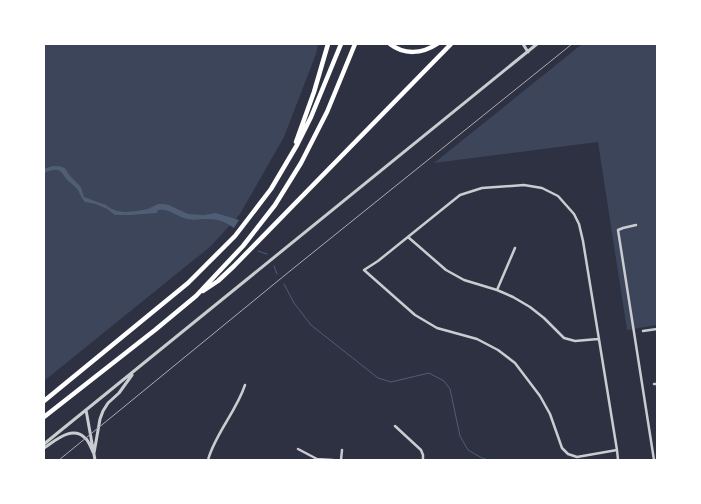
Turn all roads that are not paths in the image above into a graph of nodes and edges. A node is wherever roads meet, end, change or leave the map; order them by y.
1 (328, 44) edge
2 (341, 44) edge
3 (354, 44) edge
4 (390, 44) edge
5 (437, 44) edge
6 (451, 44) edge
7 (523, 44) edge
8 (537, 44) edge
9 (532, 45) edge
10 (528, 52) junction
11 (291, 156) junction
12 (636, 225) dead end
13 (408, 237) junction
14 (515, 248) dead end
15 (498, 290) junction
16 (196, 296) junction
17 (657, 329) edge
18 (643, 331) dead end
19 (598, 339) junction
20 (134, 371) junction
21 (245, 385) dead end
22 (44, 401) edge
23 (86, 410) junction
24 (44, 417) edge
25 (395, 426) dead end
26 (44, 446) edge
27 (298, 449) dead end
28 (342, 450) dead end
29 (616, 450) junction
30 (94, 453) junction
31 (95, 460) edge
32 (208, 460) edge
33 (333, 460) edge
34 (340, 460) edge
35 (423, 460) edge
36 (618, 460) edge
37 (654, 460) edge

1 - 11 highway
2 - 11 highway
3 - 16 highway
4 - 5 highway
6 - 16 highway
7 - 10 street
8 - 9 street
9 - 10 street
10 - 20 street
11 - 22 highway
12 - 37 street
13 - 15 street
13 - 19 street
13 - 29 street
14 - 15 street
15 - 19 street
16 - 24 highway
17 - 18 street
19 - 29 street
20 - 23 street
20 - 30 street
21 - 32 street
23 - 26 street
23 - 30 street
25 - 35 street
26 - 30 street
27 - 33 street
28 - 34 street
29 - 36 street
30 - 31 street

